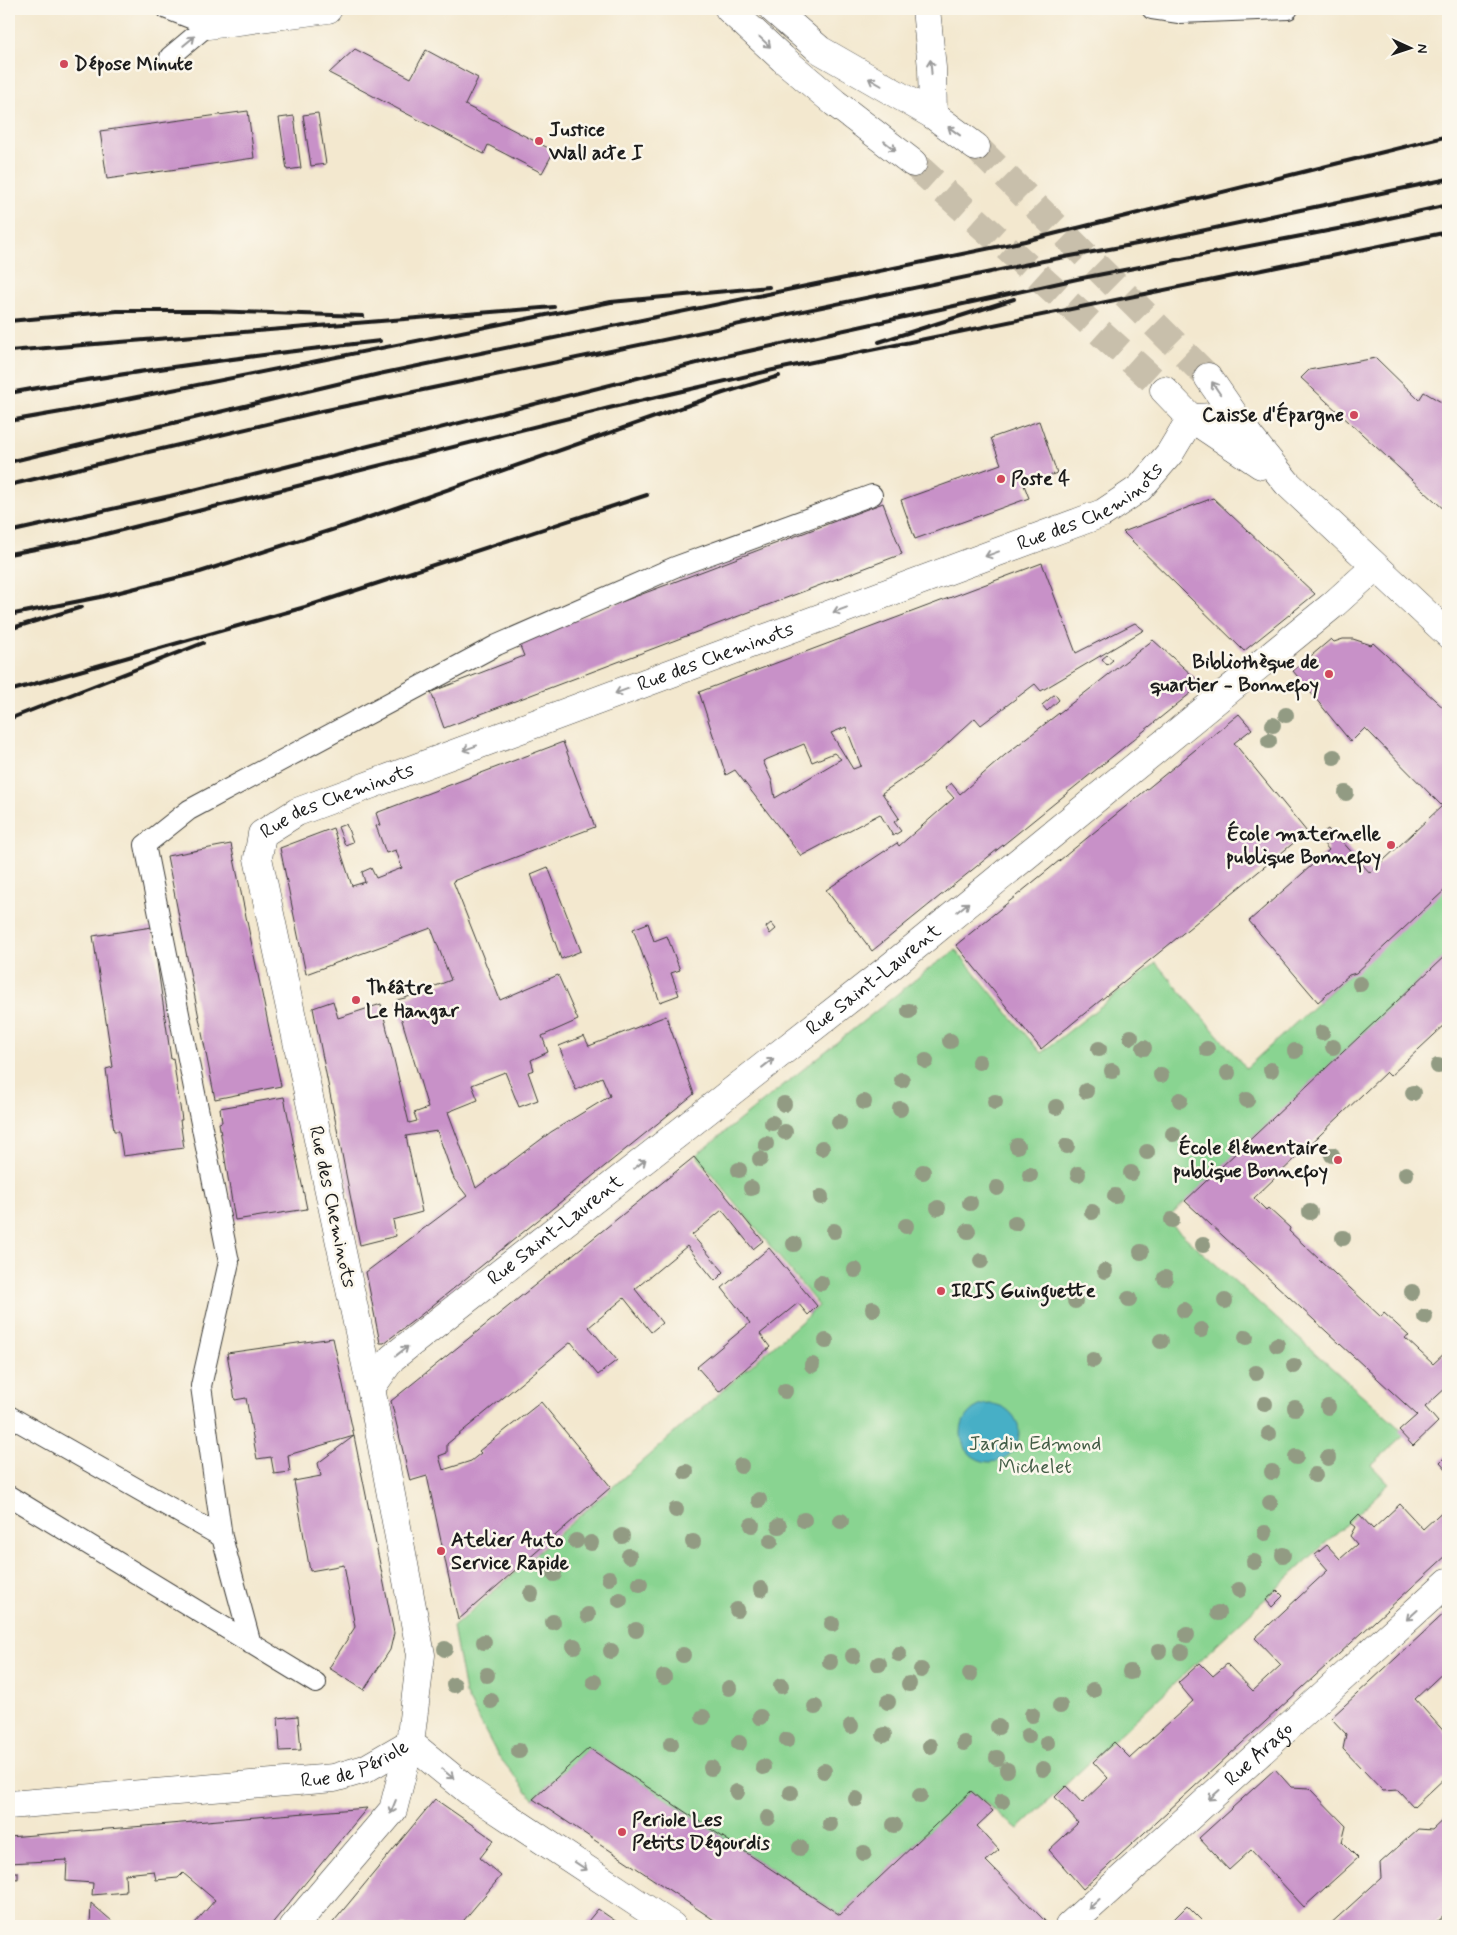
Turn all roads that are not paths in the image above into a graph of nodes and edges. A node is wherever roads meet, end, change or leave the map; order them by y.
1 (167, 9) edge
2 (328, 9) edge
3 (729, 9) edge
4 (773, 9) edge
5 (926, 9) edge
6 (1152, 9) edge
7 (1288, 9) edge
8 (208, 25) junction
9 (170, 57) dead end
10 (933, 115) junction
11 (976, 147) tunnel mouth
12 (913, 164) tunnel mouth
13 (1208, 377) tunnel mouth
14 (1164, 390) tunnel mouth
15 (1190, 418) junction
16 (1248, 435) junction
17 (1287, 483) junction
18 (872, 495) dead end
19 (1375, 567) junction
20 (1448, 634) edge
21 (371, 1388) junction
22 (9, 1416) edge
23 (9, 1496) edge
24 (222, 1537) junction
25 (1448, 1582) edge
26 (251, 1644) junction
27 (316, 1683) dead end
28 (410, 1743) junction
29 (9, 1805) edge
30 (294, 1926) edge
31 (672, 1926) edge
32 (1069, 1926) edge

1 - 8 lane
2 - 8 street
3 -> 12 street
10 -> 4 street
10 -> 5 street
6 - 7 lane
9 -> 8 lane
11 -> 10 street
16 -> 13 street
14 - 15 street
15 - 16 street
15 - 17 street
15 -> 21 street, Rue des Cheminots
16 - 17 street
17 - 19 street
18 - 24 lane
19 - 20 street
21 -> 19 street, Rue Saint-Laurent
21 - 28 street, Rue des Cheminots
22 - 24 lane
23 - 26 lane
24 - 26 lane
25 -> 32 street, Rue Arago
26 - 27 lane
28 - 29 street, Rue de Périole
28 -> 30 street, Rue des Cheminots
28 -> 31 street, Rue de Périole

